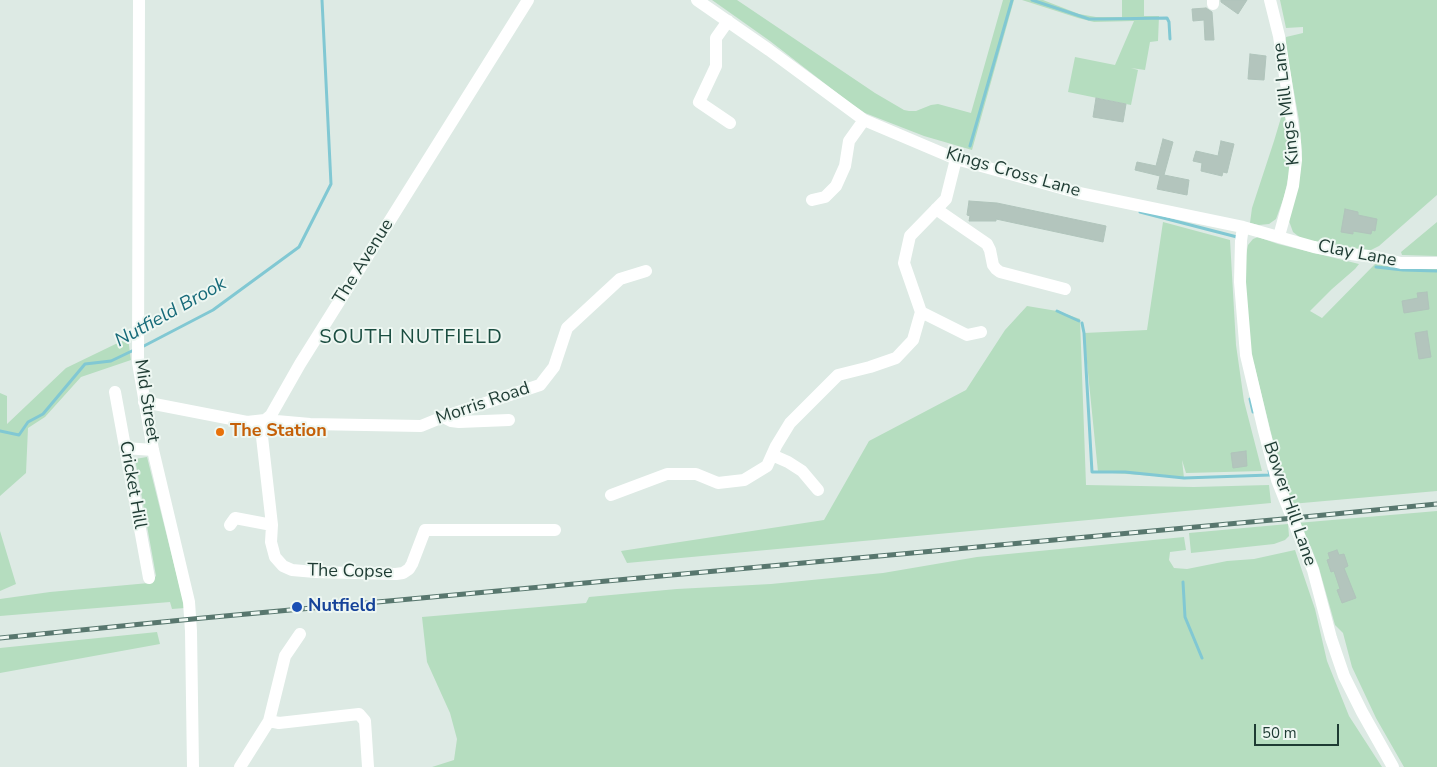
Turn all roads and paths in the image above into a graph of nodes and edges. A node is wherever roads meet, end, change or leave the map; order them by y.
1 (139, 0) edge
2 (528, 0) edge
3 (697, 0) edge
4 (1270, 0) edge
5 (728, 21) junction
6 (864, 120) junction
7 (730, 123) dead end
8 (956, 159) junction
9 (812, 200) dead end
10 (936, 209) junction
11 (1243, 227) junction
12 (1279, 236) junction
13 (1437, 263) edge
14 (646, 271) dead end
15 (1064, 289) dead end
16 (921, 312) junction
17 (981, 332) dead end
18 (115, 392) dead end
19 (144, 402) junction
20 (443, 417) junction
21 (265, 420) junction
22 (509, 420) dead end
23 (125, 448) junction
24 (154, 450) junction
25 (772, 455) junction
26 (818, 490) dead end
27 (611, 495) dead end
28 (230, 525) dead end
29 (272, 525) junction
30 (556, 530) dead end
31 (149, 578) dead end
32 (300, 634) dead end
33 (269, 720) junction
34 (192, 767) edge
35 (240, 767) edge
36 (368, 767) edge
37 (1393, 767) edge

1 - 19 street, Mid Street
2 - 21 street, The Avenue
3 - 5 street, Kings Cross Lane
4 - 12 street, Kings Mill Lane
5 - 6 street, Kings Cross Lane
5 - 7 street
6 - 8 street, Kings Cross Lane
6 - 9 street
8 - 10 street
8 - 11 street, Kings Cross Lane
10 - 15 street
10 - 16 street
11 - 12 street, Kings Cross Lane
11 - 37 street, Bower Hill Lane
12 - 13 street, Clay Lane
14 - 20 street, Morris Road
16 - 17 street
16 - 25 street
18 - 23 street, Cricket Hill
19 - 21 street
19 - 24 street, Mid Street
20 - 21 street, Morris Road
20 - 22 street
21 - 29 street
23 - 24 street
23 - 31 street, Cricket Hill
24 - 34 street, Mid Street
25 - 26 street
25 - 27 street
28 - 29 street
29 - 30 street, The Copse
32 - 33 street
33 - 35 street
33 - 36 street

